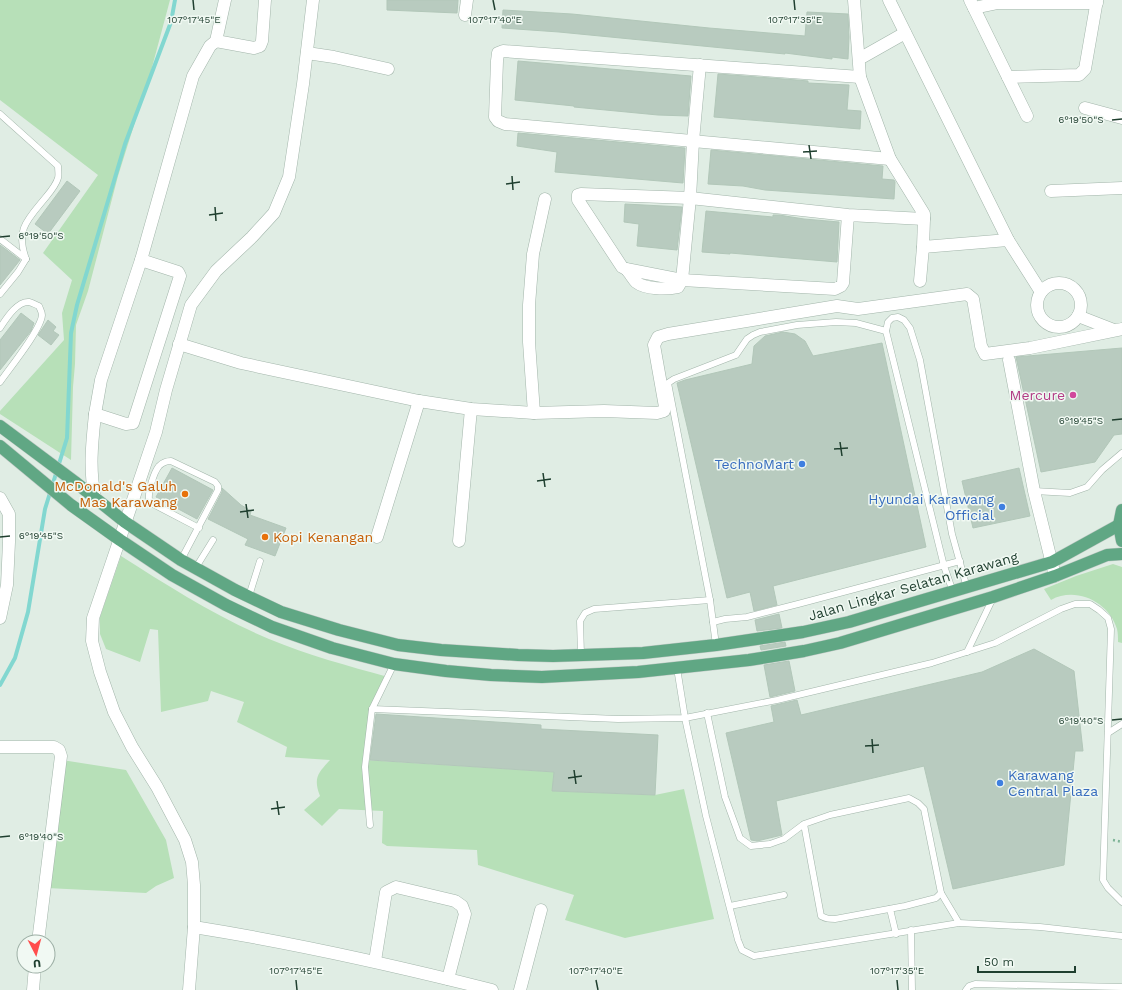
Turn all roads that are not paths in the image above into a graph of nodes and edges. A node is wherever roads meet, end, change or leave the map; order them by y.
1 (225, 0) edge
2 (265, 0) edge
3 (313, 0) edge
4 (467, 0) edge
5 (849, 0) edge
6 (855, 0) edge
7 (889, 0) edge
8 (1097, 2) edge
9 (972, 4) edge
10 (465, 15) dead end
11 (905, 33) junction
12 (216, 41) junction
13 (307, 53) junction
14 (859, 59) junction
15 (700, 66) junction
16 (388, 69) dead end
17 (860, 77) junction
18 (1008, 77) junction
19 (1085, 108) dead end
20 (0, 114) edge
21 (1027, 116) dead end
22 (1122, 118) edge
23 (693, 141) junction
24 (890, 158) junction
25 (1122, 188) edge
26 (1051, 191) dead end
27 (690, 198) junction
28 (545, 199) dead end
29 (848, 215) junction
30 (924, 219) junction
31 (0, 239) edge
32 (1008, 240) junction
33 (923, 247) junction
34 (26, 260) junction
35 (141, 260) junction
36 (682, 280) junction
37 (920, 280) dead end
38 (1041, 292) junction
39 (0, 294) edge
40 (1078, 316) junction
41 (0, 328) edge
42 (886, 331) junction
43 (1119, 331) edge
44 (179, 344) junction
45 (1009, 360) dead end
46 (2, 375) edge
47 (0, 382) edge
48 (418, 401) junction
49 (471, 409) junction
50 (534, 413) junction
51 (95, 414) junction
52 (0, 426) edge
53 (1, 447) edge
54 (1122, 453) edge
55 (1034, 491) junction
56 (0, 498) edge
57 (95, 498) junction
58 (1122, 510) edge
59 (125, 522) junction
60 (1119, 525) junction
61 (199, 528) junction
62 (376, 537) dead end
63 (120, 540) junction
64 (213, 540) dead end
65 (459, 541) dead end
66 (1122, 541) edge
67 (1122, 554) edge
68 (181, 560) junction
69 (960, 561) junction
70 (260, 562) dead end
71 (1052, 562) junction
72 (944, 566) junction
73 (195, 569) junction
74 (1055, 576) junction
75 (967, 588) junction
76 (954, 592) junction
77 (249, 596) junction
78 (993, 598) junction
79 (710, 600) junction
80 (0, 618) edge
81 (712, 622) junction
82 (716, 645) junction
83 (968, 652) junction
84 (581, 655) junction
85 (394, 664) junction
86 (677, 668) junction
87 (372, 709) junction
88 (707, 713) junction
89 (685, 718) junction
90 (1122, 724) edge
91 (1108, 733) junction
92 (0, 749) edge
93 (804, 824) junction
94 (370, 825) dead end
95 (941, 893) junction
96 (784, 895) dead end
97 (1122, 902) edge
98 (730, 906) junction
99 (890, 909) junction
100 (541, 910) dead end
101 (959, 923) junction
102 (194, 927) junction
103 (911, 930) junction
104 (39, 934) edge
105 (896, 934) junction
106 (1122, 936) edge
107 (375, 962) junction
108 (34, 974) edge
109 (444, 982) edge
110 (1122, 987) edge
111 (33, 990) edge
112 (189, 990) edge
113 (492, 990) edge
114 (520, 990) edge
115 (912, 990) edge
116 (966, 990) edge

1 - 12 street
2 - 12 street
3 - 13 street
4 - 10 street
5 - 6 street
6 - 14 street
7 - 11 street
8 - 9 street
8 - 18 street
9 - 18 street
11 - 14 street
11 - 32 street
12 - 35 street
13 - 16 street
13 - 44 street
14 - 17 street
15 - 17 street
15 - 23 street
15 - 23 street
17 - 24 street
18 - 21 street
19 - 22 street
20 - 34 lane
23 - 24 street
23 - 27 street
24 - 30 street
25 - 26 street
27 - 29 street
27 - 36 street
27 - 36 street
28 - 50 street
29 - 30 street
29 - 36 street
30 - 33 street
31 - 34 lane
32 - 33 street
32 - 38 street
33 - 37 street
34 - 39 lane
35 - 51 street
35 - 51 street
38 - 40 street
38 - 40 street
40 - 43 street
41 - 46 lane
42 - 69 lane
42 - 72 lane
42 - 79 lane
43 - 50 street
44 - 48 street
44 - 59 street
45 - 55 street
46 - 47 lane
48 - 49 street
48 - 62 street
49 - 50 street
49 - 65 street
51 - 57 street
52 - 57 main road, Jalan Lingkar Selatan Karawang
53 - 63 main road
54 - 55 lane
55 - 71 street
56 - 80 street
57 - 59 main road, Jalan Lingkar Selatan Karawang
58 - 60 main road
59 - 63 street
59 - 68 main road, Jalan Lingkar Selatan Karawang
60 - 66 main road
60 - 71 main road, Jalan Lingkar Selatan Karawang
61 - 61 lane
61 - 68 lane
63 - 85 main road
63 - 102 street
64 - 73 lane
67 - 74 main road
68 - 73 main road, Jalan Lingkar Selatan Karawang
69 - 72 lane
69 - 75 lane
70 - 77 lane
71 - 74 street
71 - 75 main road, Jalan Lingkar Selatan Karawang
72 - 76 lane
72 - 81 lane
73 - 77 main road, Jalan Lingkar Selatan Karawang
74 - 78 main road
75 - 76 main road, Jalan Lingkar Selatan Karawang
76 - 82 main road, Jalan Lingkar Selatan Karawang
77 - 84 main road, Jalan Lingkar Selatan Karawang
78 - 83 lane
78 - 86 main road
79 - 81 lane
79 - 84 lane
81 - 82 lane
82 - 84 main road, Jalan Lingkar Selatan Karawang
83 - 88 lane
83 - 91 lane
85 - 86 main road
85 - 87 lane
86 - 89 lane
87 - 89 lane
87 - 94 lane
88 - 89 lane
88 - 93 lane
89 - 98 lane
90 - 91 lane
91 - 97 lane
92 - 104 street
93 - 95 lane
93 - 99 lane
95 - 99 lane
95 - 101 lane
96 - 98 lane
98 - 105 lane
99 - 105 lane
100 - 114 street
101 - 103 lane
101 - 106 lane
102 - 107 street
102 - 112 street
103 - 105 lane
103 - 115 lane
107 - 109 street
107 - 109 street
108 - 111 street
109 - 113 street
110 - 116 lane

